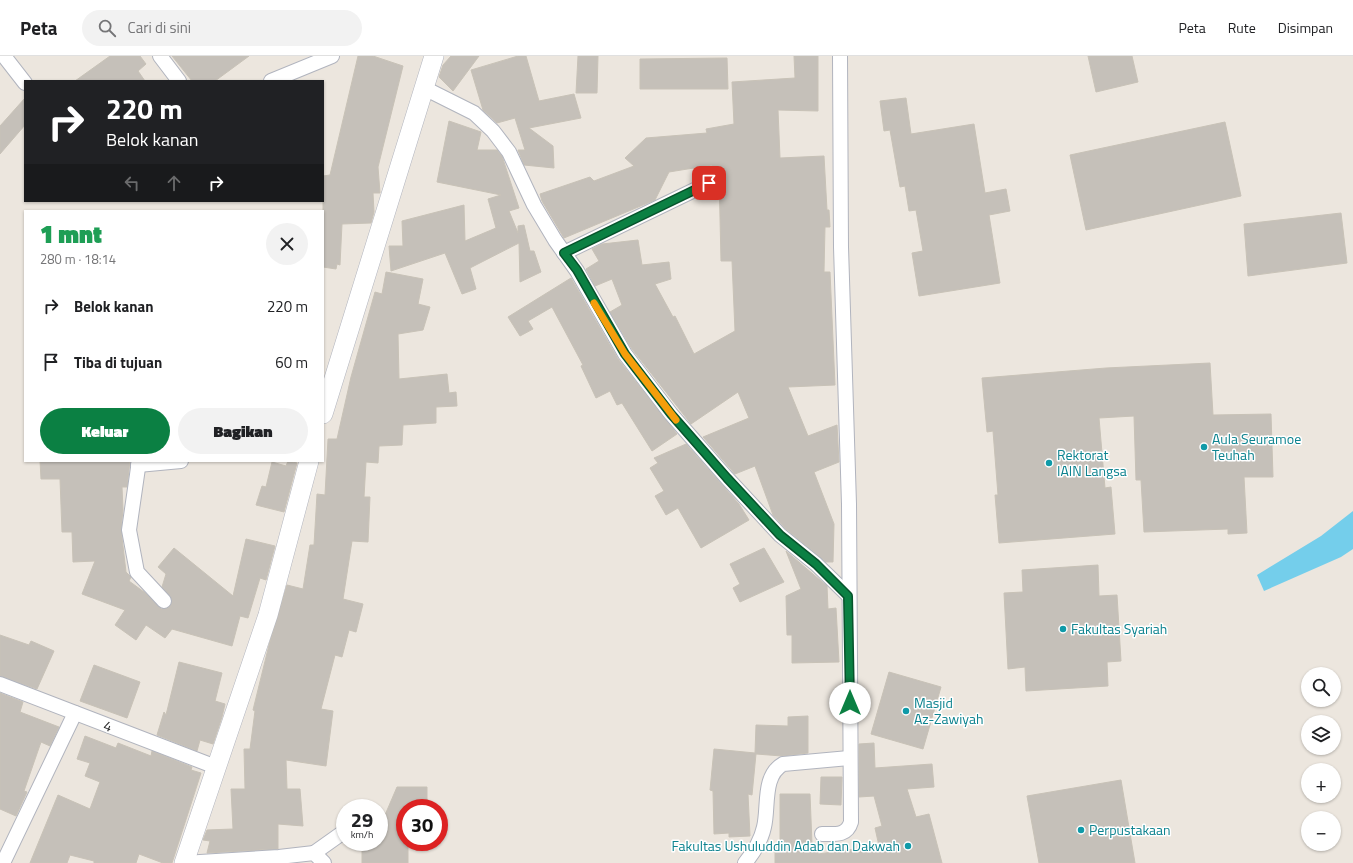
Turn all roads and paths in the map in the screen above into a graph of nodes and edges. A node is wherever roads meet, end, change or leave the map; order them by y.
1 (4, 56) edge
2 (160, 56) edge
3 (332, 56) edge
4 (434, 56) edge
5 (840, 56) edge
6 (178, 80) edge
7 (273, 80) edge
8 (24, 82) edge
9 (424, 88) junction
10 (709, 183) dead end
11 (564, 253) junction
12 (324, 411) edge
13 (160, 462) edge
14 (309, 462) edge
15 (139, 463) edge
16 (848, 596) junction
17 (164, 601) dead end
18 (0, 684) edge
19 (75, 713) junction
20 (850, 758) junction
21 (216, 767) junction
22 (822, 834) dead end
23 (336, 840) edge
24 (319, 858) edge
25 (3, 863) edge
26 (184, 863) edge
27 (745, 863) edge

1 - 8 street
2 - 6 street
3 - 7 street
4 - 9 street
5 - 16 street
9 - 11 street
9 - 12 street
10 - 11 street
11 - 16 street
13 - 15 street
14 - 21 street
15 - 17 street
16 - 20 street
18 - 19 street, 4
19 - 21 street, 4
19 - 25 street
20 - 22 street
20 - 27 street
21 - 26 street
23 - 24 street
24 - 26 street

